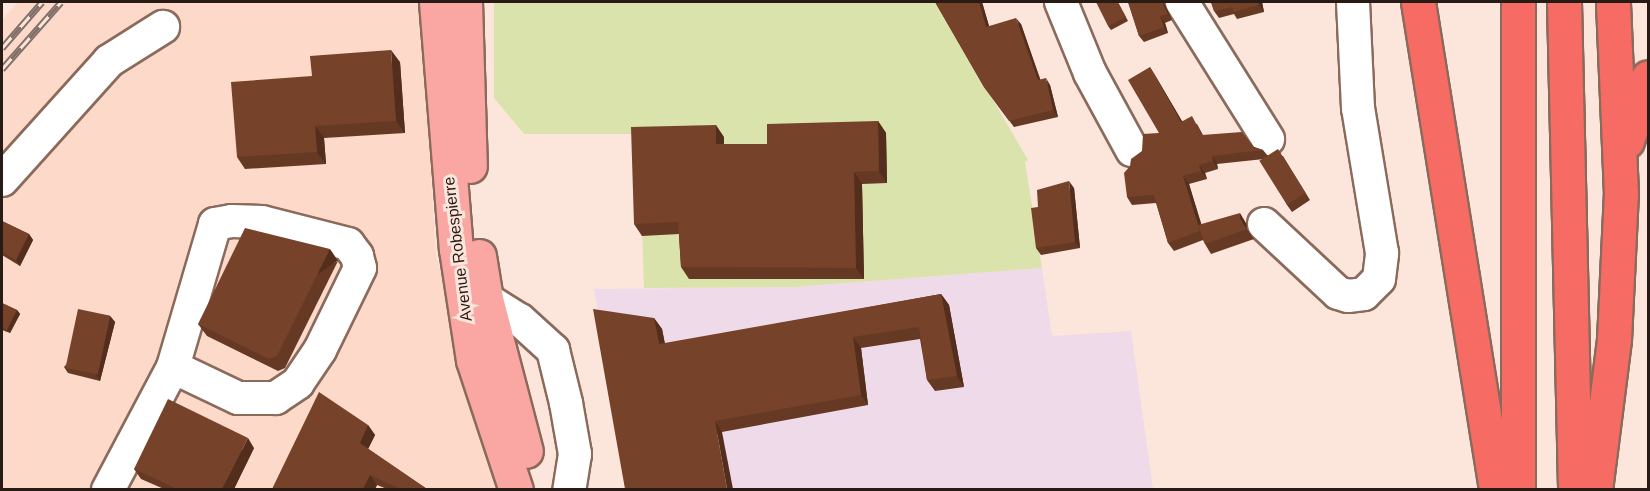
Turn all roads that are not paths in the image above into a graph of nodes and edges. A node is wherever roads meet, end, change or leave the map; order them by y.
1 (436, 2) edge
2 (465, 2) edge
3 (1061, 2) edge
4 (1182, 2) edge
5 (1353, 2) edge
6 (1418, 2) edge
7 (1518, 2) edge
8 (1564, 2) edge
9 (1613, 2) edge
10 (163, 27) dead end
11 (1648, 77) edge
12 (1268, 139) dead end
13 (1132, 150) dead end
14 (1622, 157) junction
15 (2, 180) edge
16 (1264, 224) dead end
17 (486, 299) junction
18 (173, 367) junction
19 (108, 489) edge
20 (516, 489) edge
21 (538, 489) edge
22 (569, 489) edge
23 (1496, 489) edge
24 (1518, 489) edge
25 (1575, 489) edge
26 (1595, 489) edge

1 - 20 main road, Avenue Robespierre
2 - 17 main road, Avenue Robespierre
3 - 13 lane
4 - 12 lane
5 - 16 lane
6 - 23 highway
7 - 24 highway
8 - 25 highway
9 - 14 highway
10 - 15 lane
11 - 14 highway
14 - 26 highway
17 - 21 main road, Avenue Robespierre
17 - 22 lane
18 - 18 lane
18 - 19 lane

